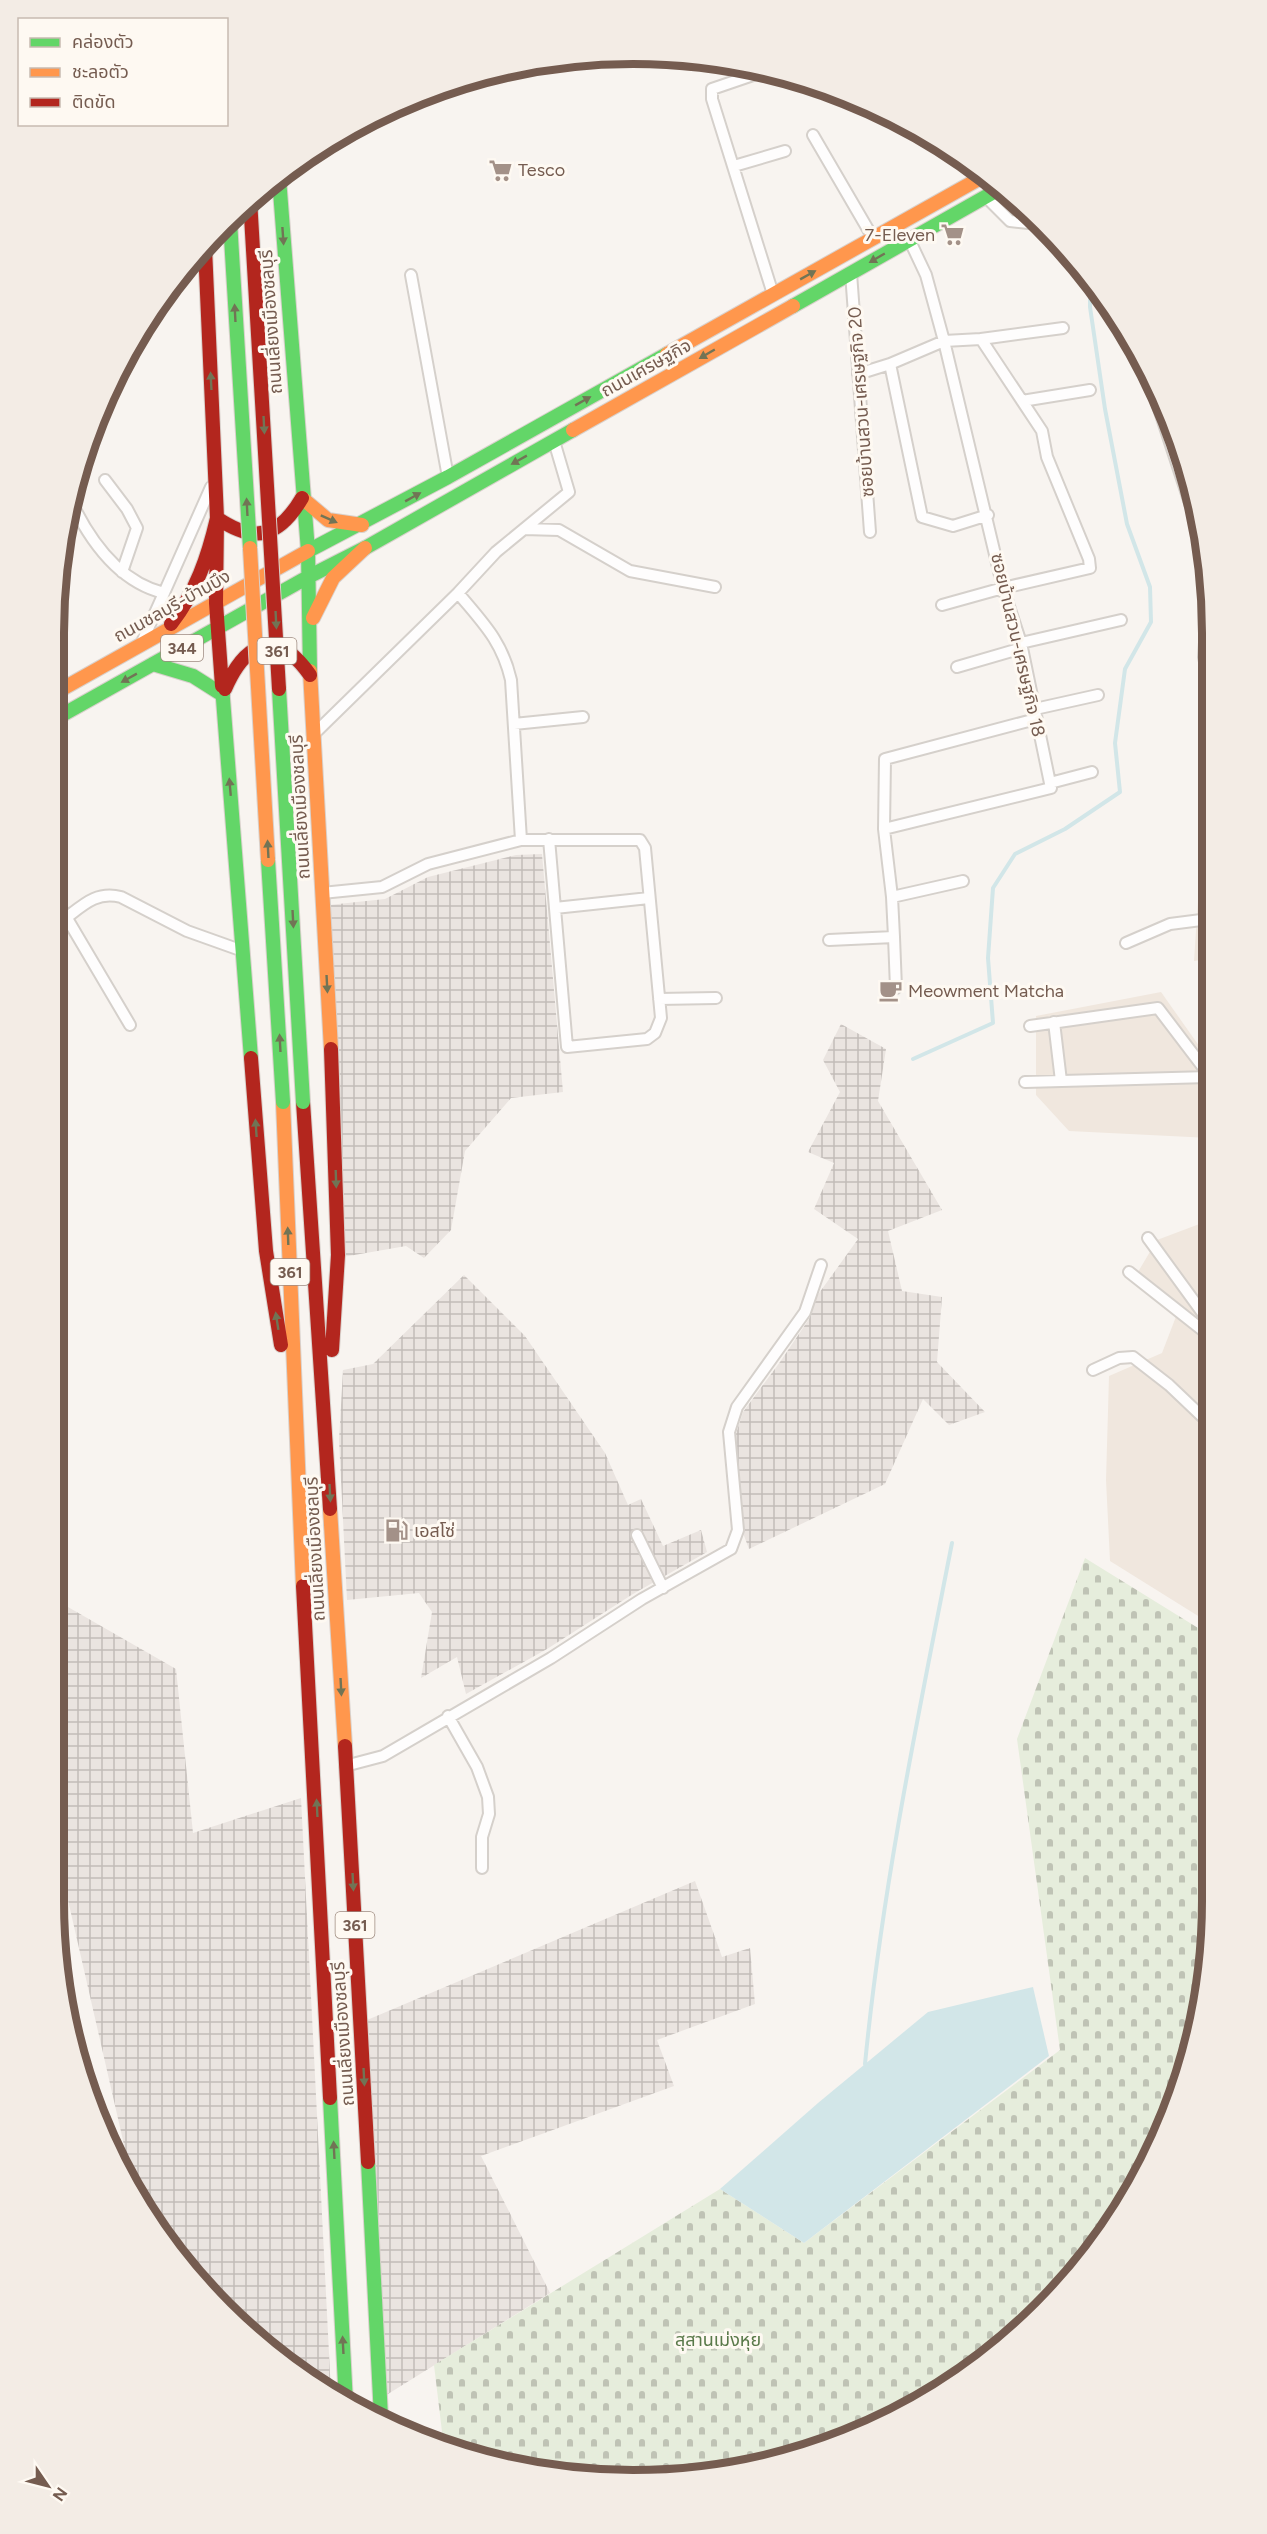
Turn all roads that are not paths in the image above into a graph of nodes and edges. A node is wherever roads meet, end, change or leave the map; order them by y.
1 (750, 76) edge
2 (813, 135) dead end
3 (785, 151) dead end
4 (734, 166) junction
5 (977, 180) edge
6 (280, 188) edge
7 (993, 192) edge
8 (986, 196) junction
9 (251, 213) edge
10 (1027, 223) edge
11 (231, 231) edge
12 (873, 238) junction
13 (909, 239) junction
14 (206, 259) edge
15 (851, 273) junction
16 (411, 275) dead end
17 (774, 294) junction
18 (1063, 328) dead end
19 (981, 339) junction
20 (944, 340) junction
21 (656, 360) junction
22 (890, 364) junction
23 (858, 374) junction
24 (666, 377) junction
25 (1090, 390) dead end
26 (1023, 401) junction
27 (554, 441) junction
28 (216, 477) junction
29 (448, 477) junction
30 (105, 480) dead end
31 (302, 498) junction
32 (78, 512) edge
33 (988, 515) junction
34 (217, 518) junction
35 (362, 525) junction
36 (524, 529) junction
37 (870, 532) dead end
38 (365, 548) junction
39 (308, 551) junction
40 (122, 572) junction
41 (308, 577) junction
42 (715, 587) dead end
43 (1003, 588) junction
44 (164, 593) junction
45 (458, 593) junction
46 (216, 603) junction
47 (942, 605) dead end
48 (1121, 620) dead end
49 (218, 629) junction
50 (167, 630) junction
51 (310, 638) junction
52 (141, 645) junction
53 (1022, 646) junction
54 (153, 664) junction
55 (957, 667) dead end
56 (310, 675) junction
57 (64, 688) edge
58 (223, 695) junction
59 (1098, 695) dead end
60 (64, 714) edge
61 (1035, 714) junction
62 (582, 717) dead end
63 (514, 724) junction
64 (314, 734) junction
65 (1092, 772) dead end
66 (1050, 783) junction
67 (884, 829) junction
68 (549, 839) junction
69 (522, 840) junction
70 (963, 881) dead end
71 (322, 893) junction
72 (892, 897) junction
73 (649, 898) junction
74 (555, 908) junction
75 (64, 914) edge
76 (66, 918) junction
77 (1202, 920) edge
78 (894, 937) junction
79 (829, 940) dead end
80 (1126, 943) dead end
81 (243, 951) junction
82 (896, 988) dead end
83 (716, 998) dead end
84 (659, 999) junction
85 (1054, 1022) junction
86 (130, 1025) dead end
87 (1030, 1026) dead end
88 (1202, 1067) edge
89 (1202, 1076) edge
90 (1061, 1081) junction
91 (1025, 1082) dead end
92 (1148, 1238) dead end
93 (821, 1264) dead end
94 (1129, 1272) dead end
95 (1202, 1319) edge
96 (1202, 1324) edge
97 (1093, 1370) dead end
98 (1202, 1416) edge
99 (327, 1434) junction
100 (296, 1442) junction
101 (637, 1535) dead end
102 (663, 1588) junction
103 (448, 1716) junction
104 (345, 1766) junction
105 (482, 1868) dead end
106 (345, 2391) edge
107 (381, 2410) edge

1 - 4 street
2 - 12 street
3 - 4 street
4 - 17 street
5 - 12 main road, ถนนเศรษฐกิจ
6 -> 31 main road, ถนนเลี่ยงเมืองชลบุรี / 361
7 - 8 main road, ถนนเศรษฐกิจ
8 - 10 street
8 - 13 main road, ถนนเศรษฐกิจ
9 -> 99 main road, ถนนเลี่ยงเมืองชลบุรี / 361, bridge
100 -> 11 main road, ถนนเลี่ยงเมืองชลบุรี / 361, bridge
17 -> 12 main road, ถนนเศรษฐกิจ
13 -> 15 main road, ถนนเศรษฐกิจ
13 - 20 street, ซอยบ้านสวน-เศรษฐกิจ 18
28 -> 14 main road, ถนนเลี่ยงเมืองชลบุรี / 361
15 - 23 street, ซอยบ้านสวน-เศรษฐกิจ 20
15 -> 24 main road, ถนนเศรษฐกิจ
16 - 29 street
17 - 21 main road, ถนนเศรษฐกิจ
18 - 19 street
19 - 20 street
19 - 26 street
20 - 22 street
20 - 33 street, ซอยบ้านสวน-เศรษฐกิจ 18
21 - 24 main road
29 -> 21 main road, ถนนเศรษฐกิจ
22 - 23 street
22 - 33 street
23 - 37 street, ซอยบ้านสวน-เศรษฐกิจ 20
24 - 27 main road, ถนนเศรษฐกิจ
25 - 26 street
26 - 43 street
27 - 36 street
27 -> 38 main road, ถนนเศรษฐกิจ
28 - 34 main road, ถนนเลี่ยงเมืองชลบุรี / 361
28 - 44 street
35 -> 29 main road, ถนนเศรษฐกิจ
30 - 40 street
31 - 34 main road
31 -> 35 main road
31 - 39 main road, ถนนเลี่ยงเมืองชลบุรี / 361
32 - 40 street
33 - 43 street, ซอยบ้านสวน-เศรษฐกิจ 18
34 - 46 main road, ถนนเลี่ยงเมืองชลบุรี / 361
34 - 50 main road
35 - 39 main road, ถนนเศรษฐกิจ
36 - 42 street
36 - 45 street
38 - 41 main road, ถนนเศรษฐกิจ
38 - 51 main road
39 - 41 main road, ถนนเลี่ยงเมืองชลบุรี / 361
39 - 46 main road, ถนนชลบุรี-บ้านบึง / 344
40 - 44 street
41 - 49 main road, 344
41 - 51 main road, ถนนเลี่ยงเมืองชลบุรี / 361
43 - 47 street
43 - 53 street, ซอยบ้านสวน-เศรษฐกิจ 18
44 - 52 street
45 - 63 street
45 - 64 street
46 - 49 main road, ถนนเลี่ยงเมืองชลบุรี / 361
46 - 50 main road, ถนนชลบุรี-บ้านบึง / 344
48 - 53 street
49 - 54 main road, 344
49 - 58 main road, ถนนเลี่ยงเมืองชลบุรี / 361
50 - 52 main road, ถนนชลบุรี-บ้านบึง / 344
51 - 56 main road, ถนนเลี่ยงเมืองชลบุรี / 361
52 - 57 main road, ถนนชลบุรี-บ้านบึง / 344
53 - 55 street
53 - 61 street, ซอยบ้านสวน-เศรษฐกิจ 18
54 - 58 main road
54 -> 60 main road, 344
56 - 58 main road
56 - 64 main road, ถนนเลี่ยงเมืองชลบุรี / 361
81 -> 58 main road, ถนนเลี่ยงเมืองชลบุรี / 361
59 - 61 street
61 - 66 street, ซอยบ้านสวน-เศรษฐกิจ 18
61 - 67 street
62 - 63 street
63 - 69 street
64 - 71 main road, ถนนเลี่ยงเมืองชลบุรี / 361
65 - 66 street
66 - 67 street
67 - 72 street
68 - 69 street
68 - 73 street
68 - 74 street
69 - 71 street
70 - 72 street
71 -> 99 main road, ถนนเลี่ยงเมืองชลบุรี / 361
72 - 78 street
73 - 74 street
73 - 84 street
74 - 84 street
75 - 76 street
76 - 81 street
76 - 86 street
77 - 80 street
78 - 79 street
78 - 82 street
100 -> 81 main road, ถนนเลี่ยงเมืองชลบุรี / 361
83 - 84 street
85 - 87 street
85 - 88 street
85 - 90 street
89 - 90 street
90 - 91 street
92 - 95 street
93 - 102 street
94 - 96 street
97 - 98 street
99 -> 104 main road, ถนนเลี่ยงเมืองชลบุรี / 361
106 -> 100 main road, ถนนเลี่ยงเมืองชลบุรี / 361
101 - 102 street
102 - 103 street
103 - 104 street
103 - 105 street
104 -> 107 main road, ถนนเลี่ยงเมืองชลบุรี / 361

